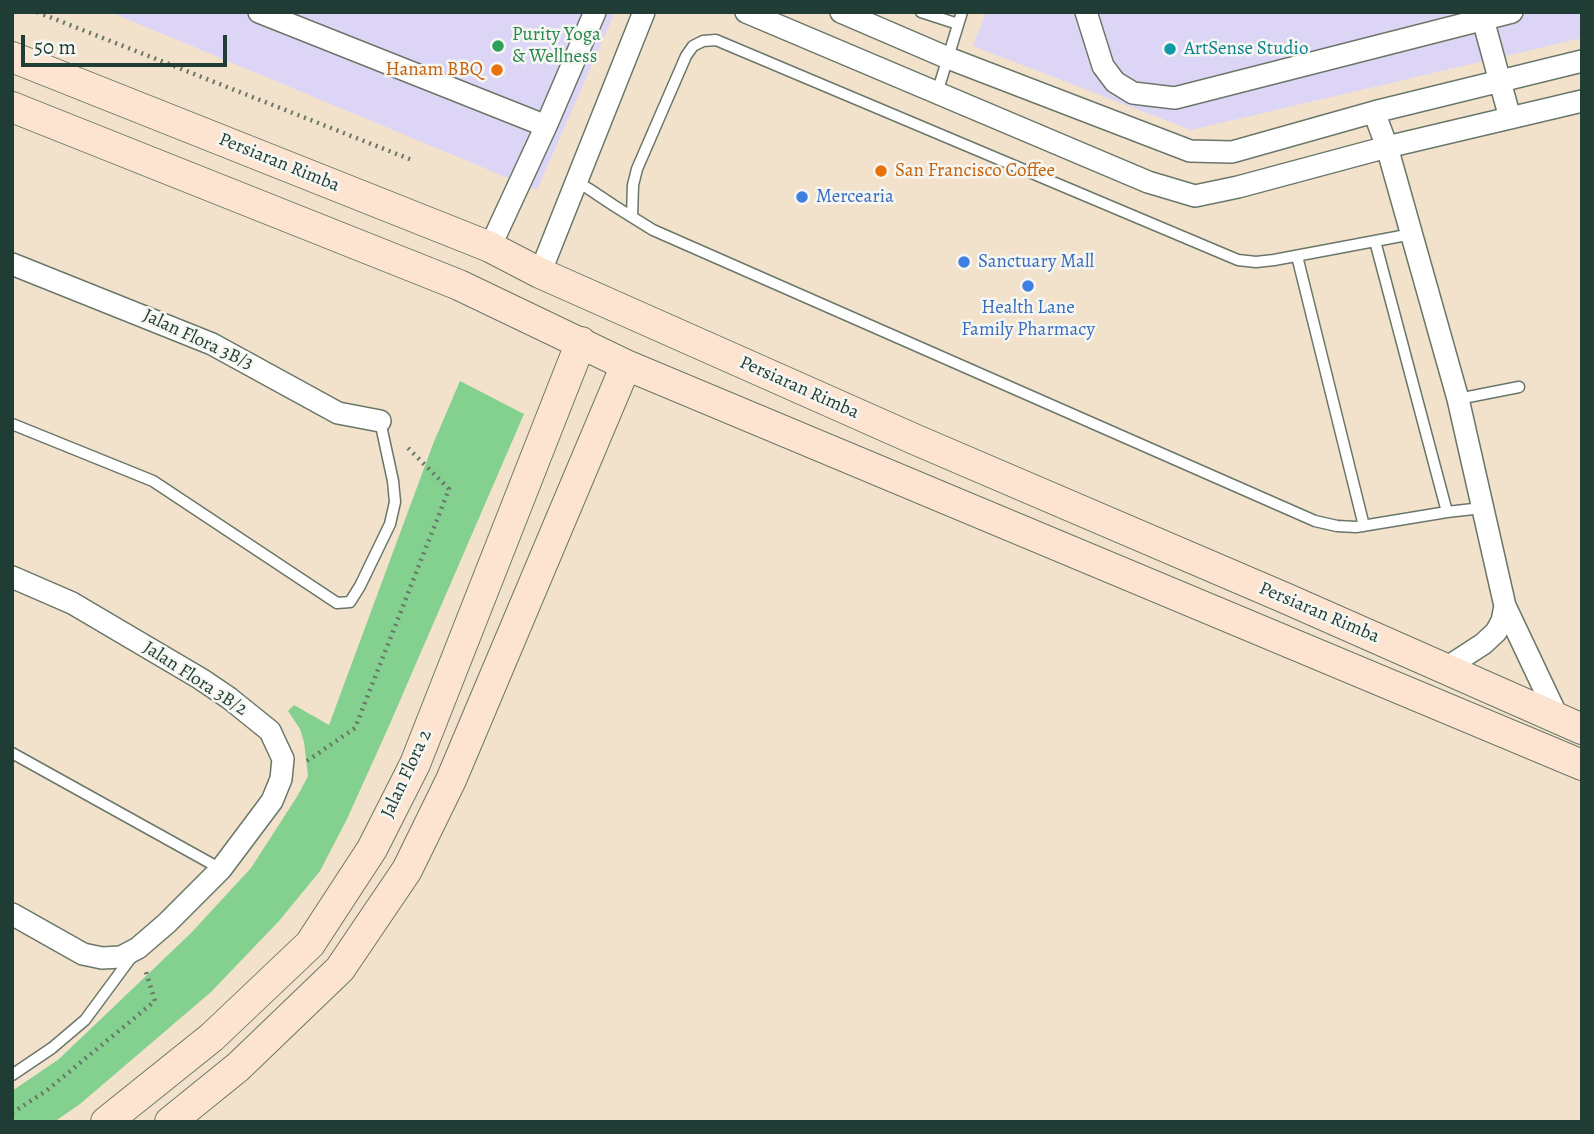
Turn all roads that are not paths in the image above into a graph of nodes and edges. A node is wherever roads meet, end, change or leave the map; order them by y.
1 (595, 12) edge
2 (644, 12) edge
3 (746, 12) edge
4 (841, 12) edge
5 (921, 12) edge
6 (1086, 12) edge
7 (1512, 12) edge
8 (262, 13) edge
9 (1482, 16) edge
10 (960, 18) edge
11 (12, 57) edge
12 (948, 58) junction
13 (1582, 61) edge
14 (1501, 81) junction
15 (1126, 89) junction
16 (937, 93) junction
17 (1582, 101) edge
18 (12, 107) edge
19 (1374, 111) junction
20 (1510, 118) junction
21 (1108, 120) junction
22 (546, 126) junction
23 (1387, 147) junction
24 (575, 181) junction
25 (632, 217) junction
26 (1412, 234) junction
27 (1375, 241) junction
28 (489, 247) junction
29 (1297, 256) junction
30 (12, 264) edge
31 (540, 272) junction
32 (580, 342) junction
33 (625, 365) junction
34 (1519, 387) dead end
35 (1458, 399) junction
36 (380, 421) joint
37 (12, 424) edge
38 (1482, 508) junction
39 (1447, 512) junction
40 (1364, 526) junction
41 (12, 577) edge
42 (1505, 606) junction
43 (1446, 667) junction
44 (1570, 724) edge
45 (12, 753) edge
46 (1582, 765) edge
47 (221, 869) junction
48 (12, 914) edge
49 (138, 948) junction
50 (12, 1075) edge
51 (106, 1122) edge
52 (170, 1122) edge

1 - 22 street
2 - 24 street
3 - 16 street
4 - 12 street
5 - 10 lane
6 - 15 street
7 - 9 street
8 - 22 street
9 - 14 street
9 - 15 street
10 - 12 lane
11 - 28 street, Persiaran Rimba
12 - 16 lane
12 - 21 street
13 - 14 street
14 - 19 street
14 - 20 street
15 - 21 street
16 - 23 street
17 - 20 street
18 - 32 street, Persiaran Rimba
19 - 21 street
19 - 23 street
20 - 23 street
22 - 28 street
23 - 26 street
24 - 25 lane
24 - 31 street
25 - 29 lane
25 - 40 lane
26 - 27 lane
26 - 35 street
27 - 29 lane
27 - 39 lane
28 - 31 street, Persiaran Rimba
29 - 40 lane
30 - 36 street, Jalan Flora 3B/3
31 - 43 street, Persiaran Rimba
32 - 33 street, Persiaran Rimba
32 - 51 street, Jalan Flora 2
33 - 46 street, Persiaran Rimba
33 - 52 street
34 - 35 lane
35 - 38 street
36 - 37 lane
38 - 39 lane
38 - 42 street
39 - 40 lane
41 - 47 street, Jalan Flora 3B/2
42 - 43 street
42 - 44 street
43 - 44 street, Persiaran Rimba
45 - 47 lane
47 - 49 street
48 - 49 street
49 - 50 lane

